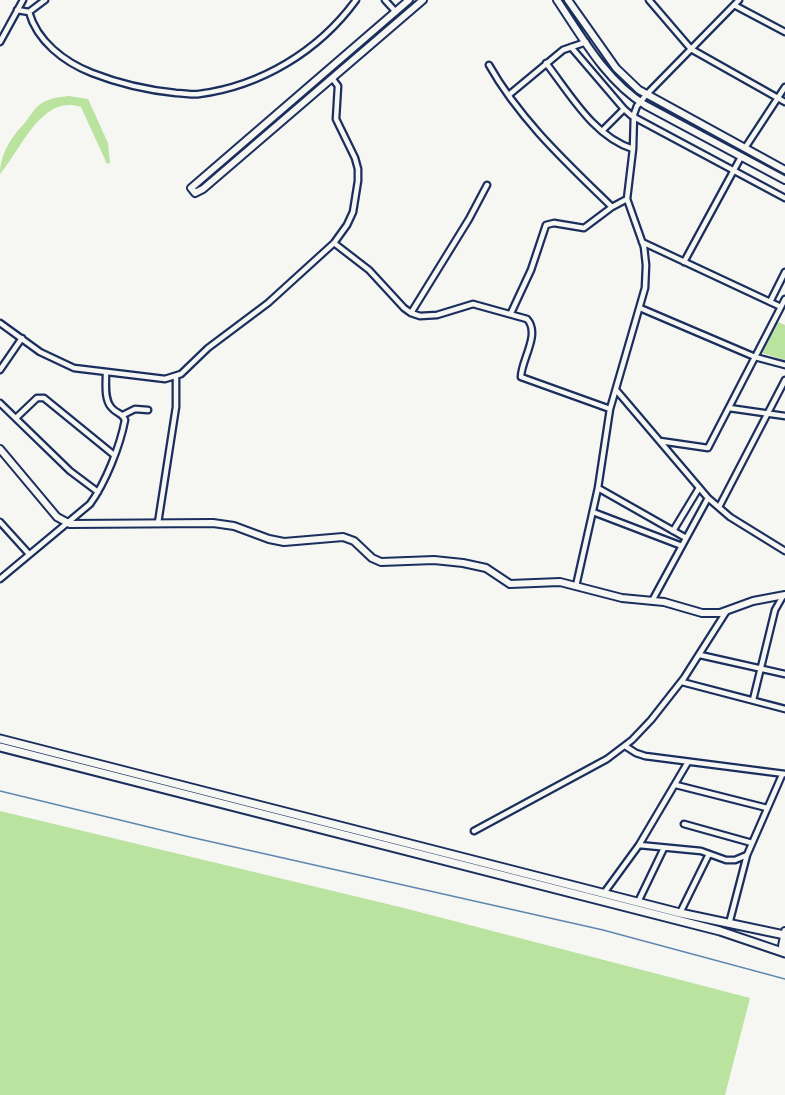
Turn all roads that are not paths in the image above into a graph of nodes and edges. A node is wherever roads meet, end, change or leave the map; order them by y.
1 (23, 0) edge
2 (45, 0) edge
3 (356, 0) edge
4 (385, 0) edge
5 (409, 0) edge
6 (423, 0) edge
7 (557, 0) edge
8 (568, 0) edge
9 (739, 0) edge
10 (652, 1) edge
11 (734, 5) junction
12 (17, 10) junction
13 (29, 12) junction
14 (396, 12) junction
15 (785, 32) edge
16 (0, 42) edge
17 (586, 42) junction
18 (571, 46) junction
19 (691, 49) junction
20 (546, 63) junction
21 (489, 65) dead end
22 (332, 78) junction
23 (785, 87) edge
24 (510, 94) junction
25 (646, 95) junction
26 (777, 98) junction
27 (640, 102) junction
28 (785, 102) edge
29 (624, 109) junction
30 (634, 117) junction
31 (602, 131) junction
32 (745, 148) junction
33 (633, 149) junction
34 (741, 157) junction
35 (785, 170) edge
36 (734, 171) junction
37 (785, 180) edge
38 (487, 185) dead end
39 (785, 198) edge
40 (627, 199) junction
41 (612, 207) junction
42 (642, 242) junction
43 (334, 243) junction
44 (684, 262) junction
45 (785, 272) edge
46 (785, 299) edge
47 (770, 302) junction
48 (640, 308) junction
49 (779, 310) junction
50 (411, 313) junction
51 (511, 313) junction
52 (785, 316) edge
53 (0, 323) edge
54 (22, 338) junction
55 (755, 357) junction
56 (785, 365) edge
57 (0, 370) edge
58 (106, 373) junction
59 (176, 377) junction
60 (785, 380) edge
61 (616, 391) junction
62 (0, 403) edge
63 (729, 408) junction
64 (610, 409) junction
65 (148, 410) dead end
66 (768, 412) junction
67 (123, 414) junction
68 (785, 416) edge
69 (16, 418) junction
70 (659, 441) junction
71 (0, 449) edge
72 (114, 455) junction
73 (598, 488) junction
74 (699, 488) junction
75 (98, 492) junction
76 (708, 498) junction
77 (719, 507) junction
78 (594, 512) junction
79 (0, 522) edge
80 (67, 523) junction
81 (158, 523) junction
82 (673, 531) junction
83 (686, 538) junction
84 (785, 541) edge
85 (682, 546) junction
86 (780, 548) junction
87 (785, 551) edge
88 (29, 554) junction
89 (0, 579) edge
90 (576, 586) junction
91 (784, 595) edge
92 (652, 601) junction
93 (727, 610) junction
94 (700, 655) junction
95 (761, 669) junction
96 (785, 674) edge
97 (682, 682) junction
98 (753, 700) junction
99 (785, 709) edge
100 (0, 739) edge
101 (625, 746) junction
102 (0, 747) edge
103 (688, 762) junction
104 (783, 774) edge
105 (676, 785) junction
106 (768, 808) junction
107 (684, 824) dead end
108 (474, 831) dead end
109 (752, 843) junction
110 (639, 844) junction
111 (664, 848) junction
112 (709, 854) junction
113 (747, 855) junction
114 (604, 893) junction
115 (638, 902) junction
116 (680, 912) junction
117 (729, 924) junction
118 (785, 933) edge
119 (785, 953) edge

1 - 12 street
2 - 13 street
3 - 13 street
4 - 14 street
5 - 14 street
6 - 22 street
7 - 17 street
8 - 25 street
9 - 11 street
10 - 19 street
11 - 15 street
11 - 19 street
12 - 13 street
12 - 16 street
14 - 22 street
17 - 18 street
17 - 27 street
18 - 20 street
18 - 29 street
19 - 25 street
19 - 26 street
20 - 24 street
20 - 31 street
21 - 24 street
22 - 43 street
23 - 26 street
24 - 41 street
25 - 27 street
25 - 32 street
26 - 28 street
26 - 32 street
27 - 30 street
27 - 34 street
29 - 30 street
29 - 31 street
30 - 33 street
30 - 36 street
31 - 33 street
32 - 35 street
33 - 40 street
34 - 36 street
34 - 37 street
36 - 39 street
36 - 44 street
38 - 50 street
40 - 41 street
40 - 42 street
41 - 51 street
42 - 44 street
42 - 48 street
43 - 50 street
43 - 59 street
44 - 47 street
45 - 47 street
46 - 49 street
47 - 49 street
48 - 55 street
48 - 61 street
49 - 52 street
49 - 55 street
50 - 51 street
51 - 64 street
53 - 54 street
54 - 57 street
54 - 58 street
55 - 56 street
55 - 63 street
58 - 59 street
58 - 67 street
59 - 81 street
60 - 66 street
61 - 64 street
61 - 70 street
62 - 69 street
63 - 66 street
63 - 70 street
64 - 73 street
65 - 67 street
66 - 68 street
66 - 77 street
67 - 72 street
69 - 72 street
69 - 75 street
70 - 74 street
71 - 80 street
72 - 75 street
73 - 78 street
73 - 82 street
74 - 76 street
74 - 82 street
75 - 80 street
76 - 77 street
76 - 83 street
77 - 86 street
78 - 85 street
78 - 90 street
79 - 88 street
80 - 81 street
80 - 88 street
81 - 90 street
82 - 83 street
83 - 85 street
84 - 86 street
85 - 92 street
86 - 87 street
88 - 89 street
90 - 92 street
91 - 93 street
91 - 95 street
92 - 93 street
93 - 94 street
94 - 95 street
94 - 97 street
95 - 96 street
95 - 98 street
97 - 98 street
97 - 101 street
98 - 99 street
100 - 114 main road
101 - 103 street
101 - 108 street
102 - 119 main road
103 - 104 street
103 - 105 street
104 - 106 street
105 - 106 street
105 - 110 street
106 - 109 street
107 - 109 street
109 - 113 street
110 - 111 street
110 - 114 street
111 - 112 street
111 - 115 street
112 - 113 street
112 - 116 street
113 - 117 street
114 - 115 main road
115 - 116 main road
116 - 117 main road
117 - 118 main road
118 - 119 street

